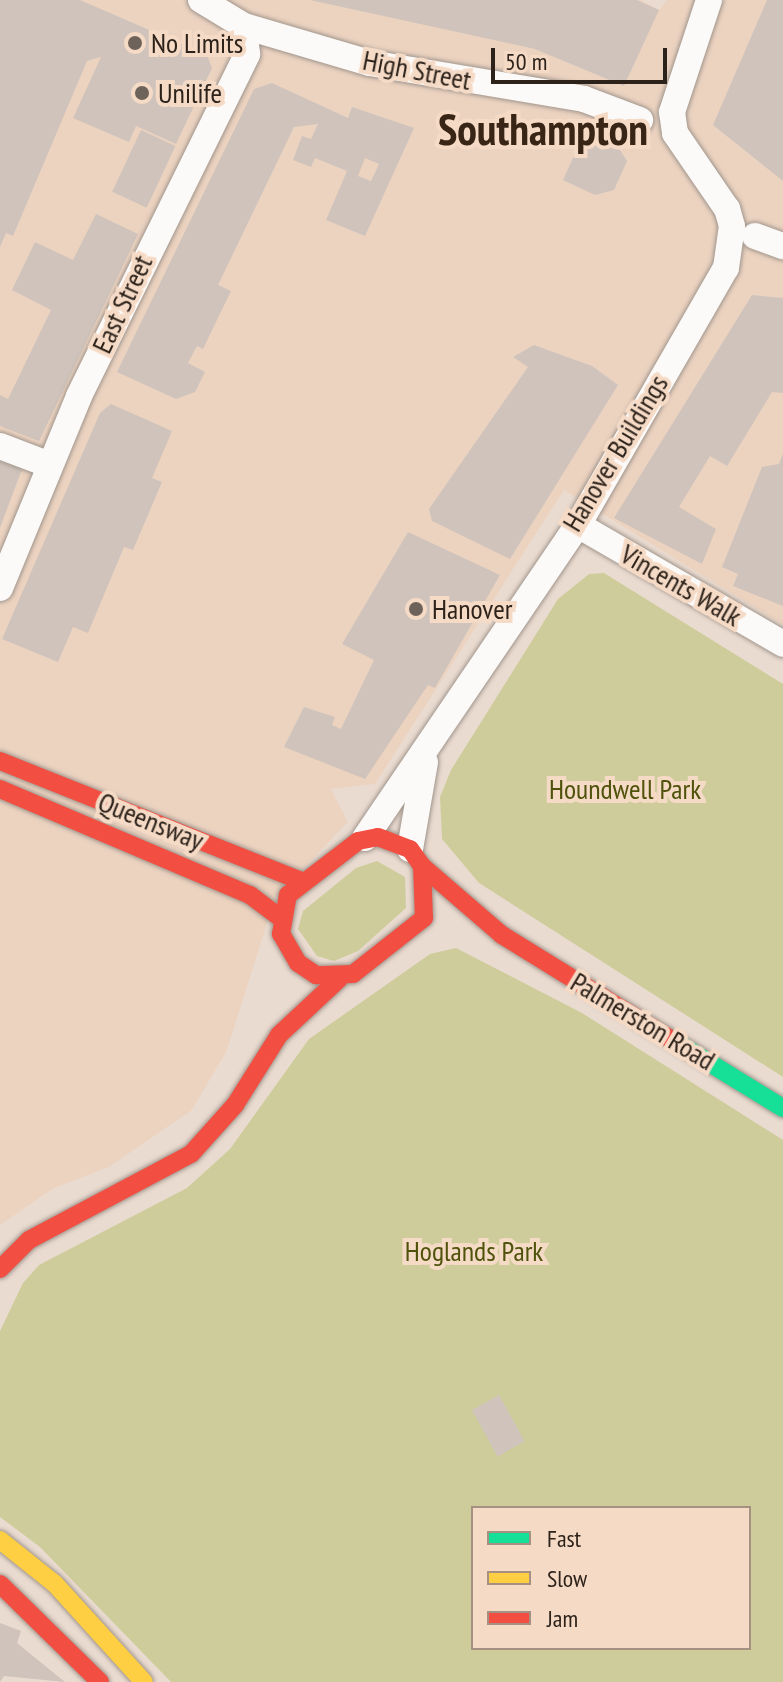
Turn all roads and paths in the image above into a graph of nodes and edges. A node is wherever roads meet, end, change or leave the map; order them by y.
1 (201, 0) edge
2 (709, 0) edge
3 (244, 26) junction
4 (640, 120) dead end
5 (743, 231) junction
6 (783, 246) edge
7 (0, 446) edge
8 (50, 465) junction
9 (578, 525) junction
10 (0, 588) edge
11 (783, 644) edge
12 (427, 755) junction
13 (0, 761) edge
14 (0, 789) edge
15 (365, 838) junction
16 (416, 858) junction
17 (301, 881) junction
18 (279, 917) junction
19 (415, 931) junction
20 (502, 935) junction
21 (288, 950) junction
22 (339, 979) junction
23 (279, 1035) junction
24 (783, 1108) edge
25 (0, 1269) edge
26 (0, 1540) edge
27 (0, 1584) edge
28 (100, 1682) edge
29 (144, 1682) edge

1 - 3 street, High Street
2 - 5 street
3 - 4 street, High Street
3 - 8 street, East Street
5 - 6 street
5 - 9 street, Hanover Buildings
7 - 8 street
8 - 10 street, East Street
9 - 11 street, Vincents Walk
9 - 12 street, Hanover Buildings
12 - 15 street, Hanover Buildings
12 - 16 street, Hanover Buildings
13 - 17 street, Queensway
14 - 18 street, Queensway
15 - 16 street
15 - 17 street
16 - 19 street
16 - 20 street, Palmerston Road
17 - 18 street
18 - 21 street
19 - 20 street, Palmerston Road
19 - 22 street
20 - 24 street, Palmerston Road
21 - 22 street
21 - 23 street
22 - 23 street
23 - 25 street
26 - 29 street
27 - 28 street

